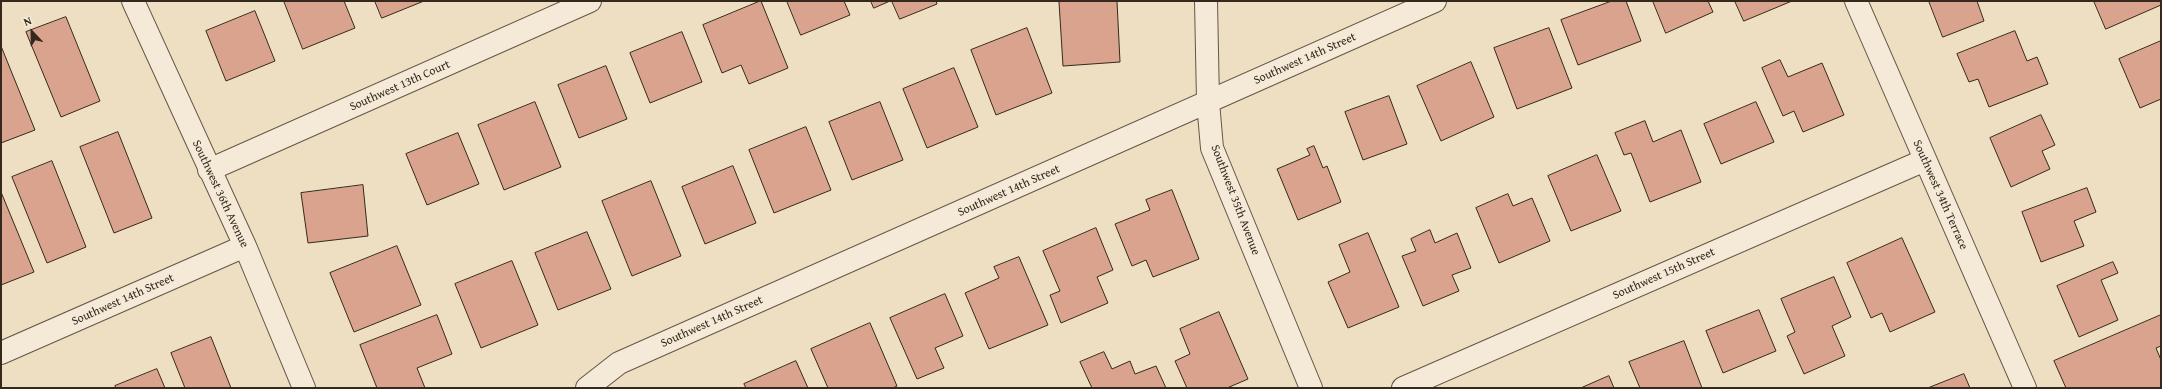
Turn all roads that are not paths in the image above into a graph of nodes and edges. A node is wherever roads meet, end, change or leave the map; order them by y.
1 (133, 1) edge
2 (590, 1) edge
3 (1206, 1) edge
4 (1435, 1) edge
5 (1856, 1) edge
6 (1208, 102) junction
7 (1925, 160) junction
8 (209, 170) junction
9 (245, 246) junction
10 (1, 354) edge
11 (304, 388) edge
12 (587, 388) edge
13 (1311, 388) edge
14 (1403, 388) edge
15 (2025, 388) edge

1 - 8 street, Southwest 36th Avenue
2 - 8 street, Southwest 13th Court
3 - 6 street, Southwest 35th Avenue
4 - 6 street, Southwest 14th Street
5 - 7 street, Southwest 34th Terrace
6 - 12 street, Southwest 14th Street
6 - 13 street, Southwest 35th Avenue
7 - 14 street, Southwest 15th Street
7 - 15 street, Southwest 34th Terrace
8 - 9 street, Southwest 36th Avenue
9 - 10 street, Southwest 14th Street
9 - 11 street, Southwest 36th Avenue

